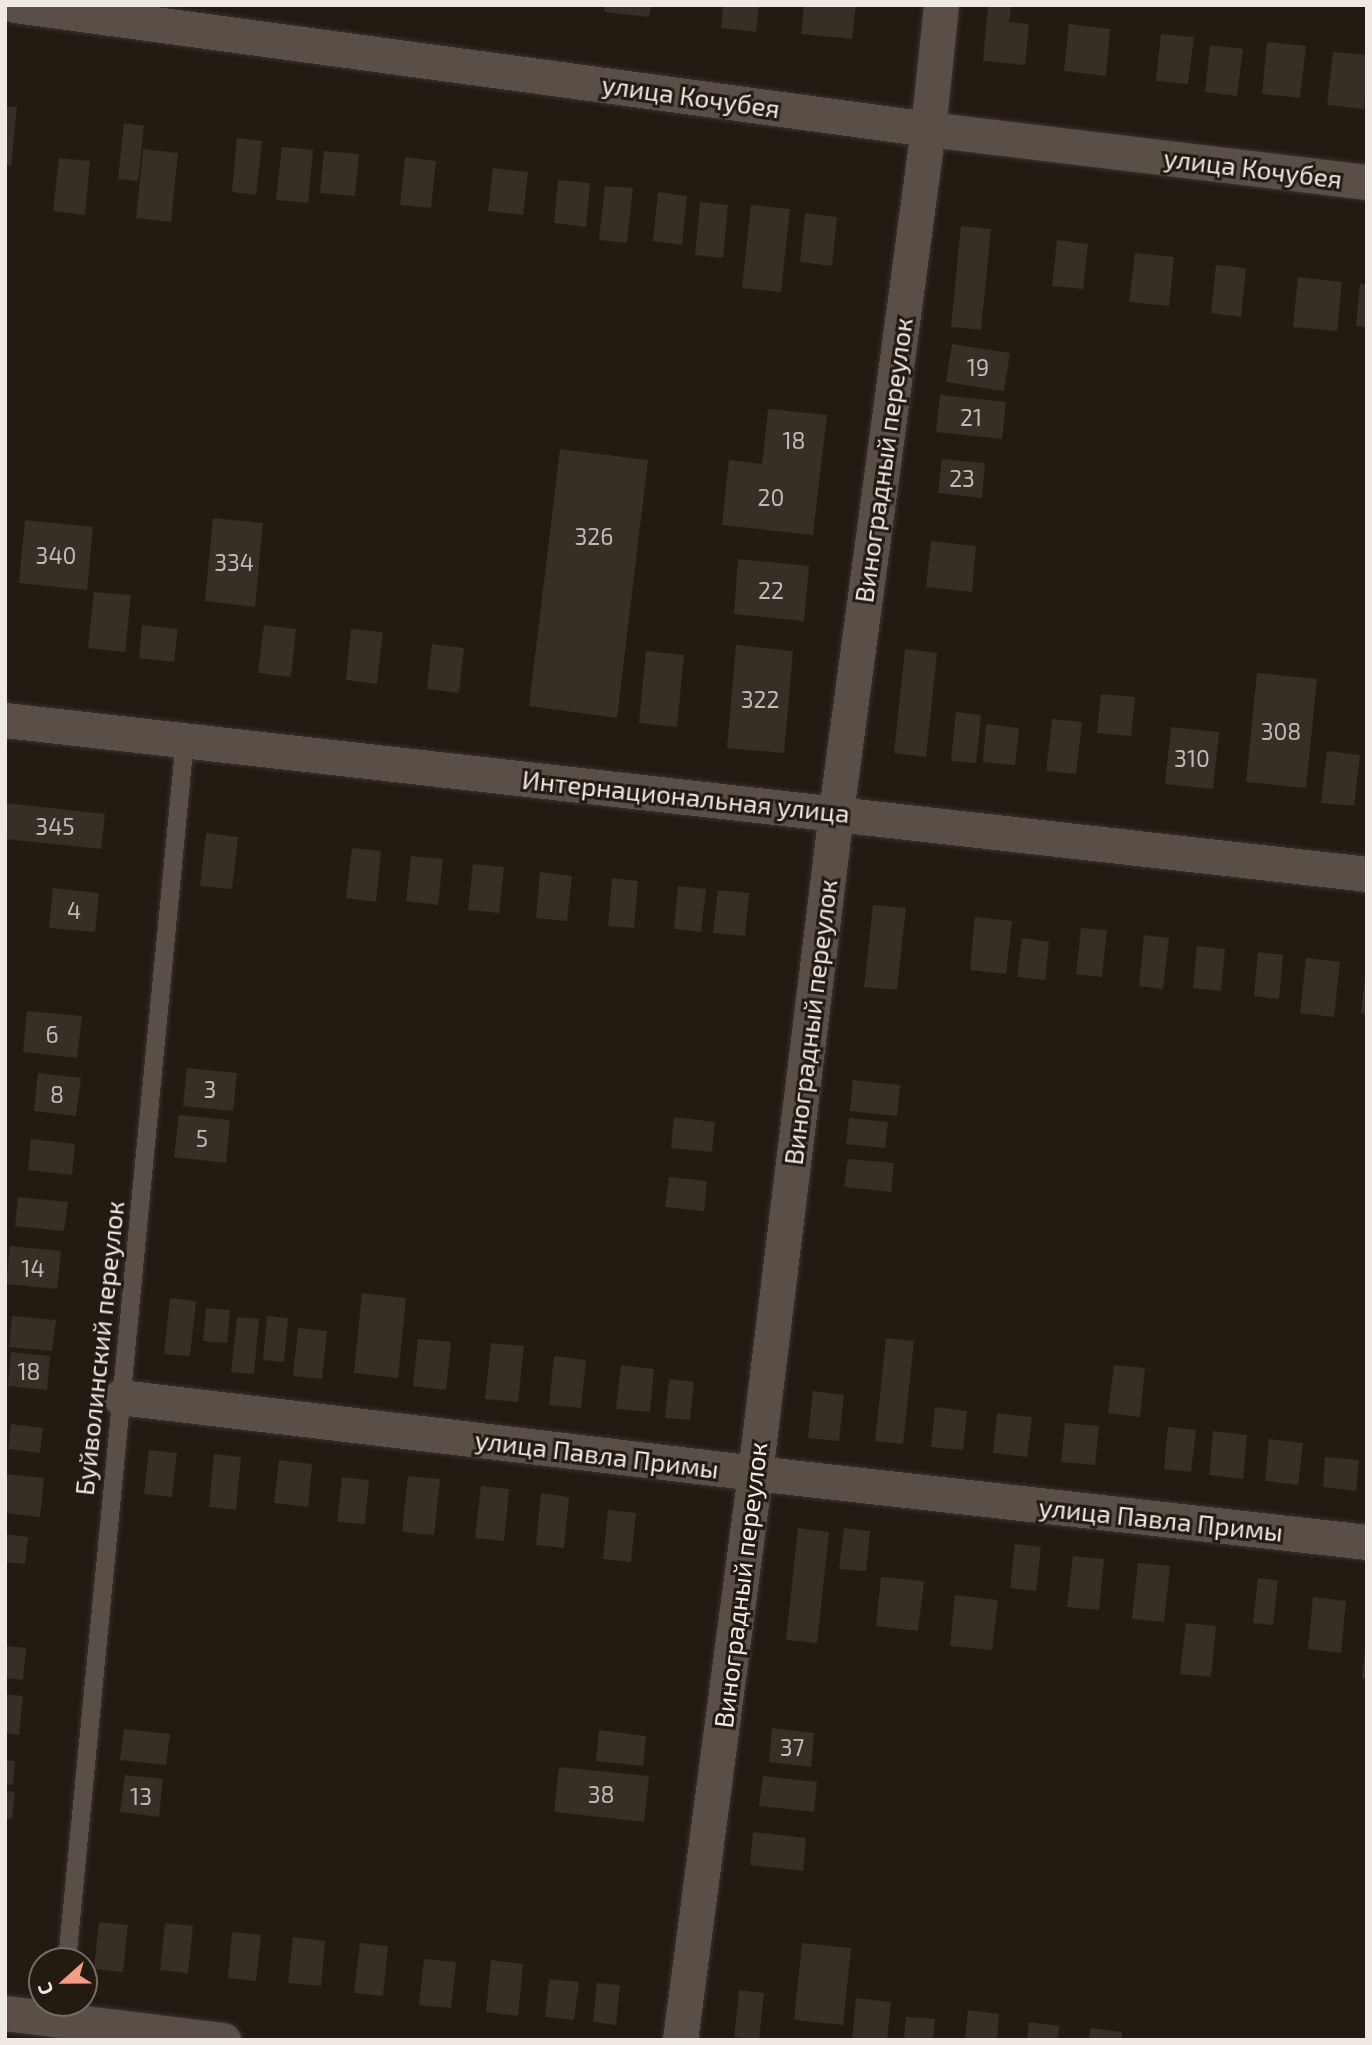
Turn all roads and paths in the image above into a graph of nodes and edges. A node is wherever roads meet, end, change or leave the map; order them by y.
1 (15, 5) edge
2 (941, 5) edge
3 (929, 129) junction
4 (1367, 182) edge
5 (5, 720) edge
6 (185, 740) junction
7 (836, 812) junction
8 (1367, 874) edge
9 (120, 1397) junction
10 (755, 1473) junction
11 (1367, 1542) edge
12 (68, 1947) edge
13 (28, 2012) edge
14 (5, 2013) edge
15 (95, 2017) edge
16 (223, 2040) edge
17 (680, 2040) edge

1 - 3 street, улица Кочубея
2 - 3 street, Виноградный переулок
3 - 4 street, улица Кочубея
3 - 7 street, Виноградный переулок
5 - 6 street, Интернациональная улица
6 - 7 street, Интернациональная улица
6 - 9 lane, Буйволинский переулок
7 - 8 street, Интернациональная улица
7 - 10 street, Виноградный переулок
9 - 10 street, улица Павла Примы
9 - 12 lane, Буйволинский переулок
10 - 11 street, улица Павла Примы
10 - 17 street, Виноградный переулок
13 - 14 street
15 - 16 street

